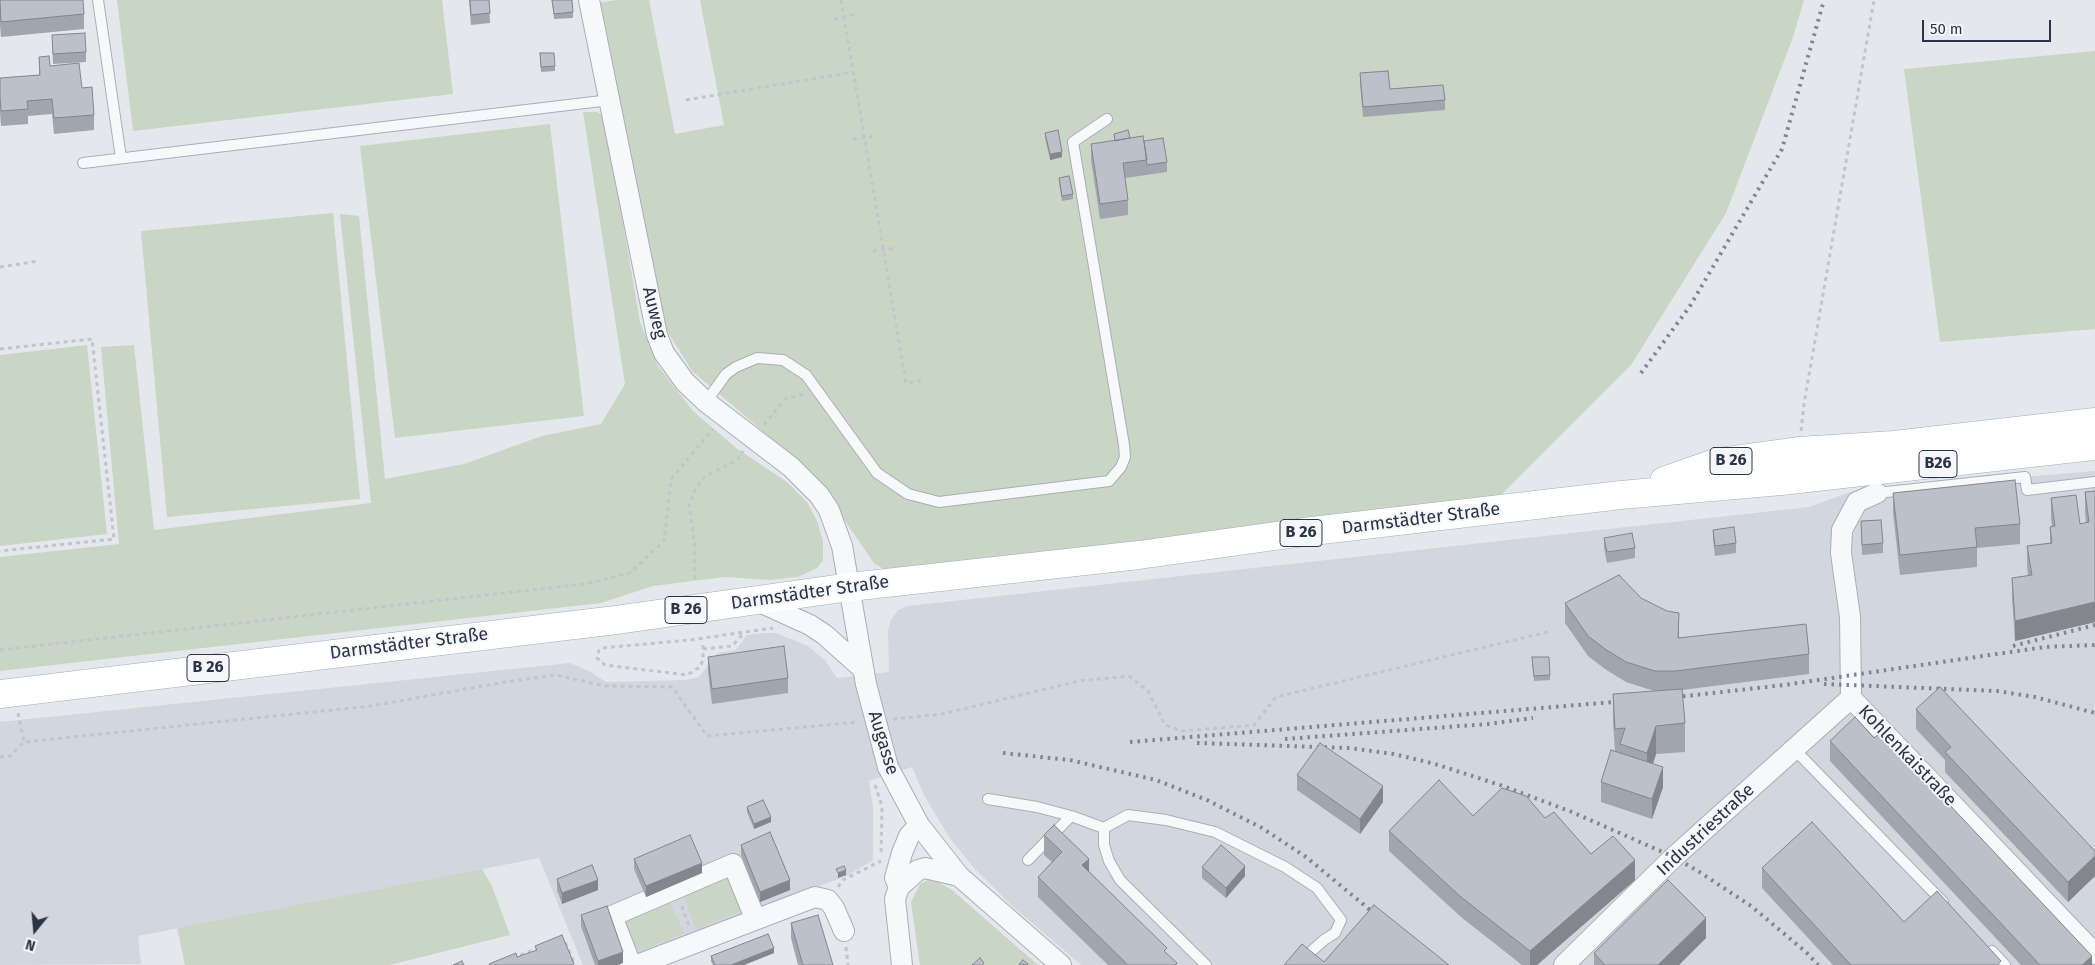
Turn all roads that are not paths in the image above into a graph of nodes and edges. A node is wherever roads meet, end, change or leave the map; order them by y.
1 (98, 0) edge
2 (589, 0) edge
3 (610, 100) junction
4 (1106, 119) dead end
5 (121, 158) junction
6 (83, 162) dead end
7 (706, 402) junction
8 (2095, 422) edge
9 (2095, 446) edge
10 (2095, 482) edge
11 (1877, 493) joint
12 (1621, 495) junction
13 (850, 586) junction
14 (755, 600) junction
15 (865, 677) junction
16 (7, 693) edge
17 (1851, 698) junction
18 (1794, 748) junction
19 (988, 799) dead end
20 (1071, 816) junction
21 (919, 825) junction
22 (1104, 828) junction
23 (1028, 860) dead end
24 (959, 876) junction
25 (899, 887) junction
26 (1950, 909) edge
27 (756, 918) junction
28 (844, 931) dead end
29 (1985, 944) edge
30 (686, 952) edge
31 (2095, 954) edge
32 (631, 965) edge
33 (637, 965) edge
34 (902, 965) edge
35 (1061, 965) edge
36 (1206, 965) edge
37 (1296, 965) edge
38 (1564, 965) edge
39 (2005, 965) edge

1 - 5 lane
2 - 3 street, Auweg
3 - 5 lane
3 - 7 street, Auweg
4 - 7 lane
5 - 6 lane
7 - 13 street, Auweg
8 - 12 main road, Darmstädter Straße / B 26
9 - 12 main road, Darmstädter Straße / B26
10 - 11 lane
11 - 17 street, Kohlenkaistraße
12 - 13 main road, Darmstädter Straße / B 26
13 - 14 main road, Darmstädter Straße / B 26
13 - 15 street, Augasse
14 - 15 street
14 - 16 main road, Darmstädter Straße / B 26
15 - 21 street, Augasse, bridge
17 - 18 street, Industriestraße
17 - 31 street, Kohlenkaistraße
18 - 26 lane
18 - 38 street, Industriestraße
19 - 20 lane
20 - 22 lane
20 - 23 lane
21 - 24 street, Augasse
21 - 25 street
22 - 36 lane
22 - 37 lane
24 - 25 street
24 - 35 street, Augasse
25 - 34 street
27 - 28 street
27 - 30 street
27 - 32 street
29 - 39 lane
30 - 33 street

